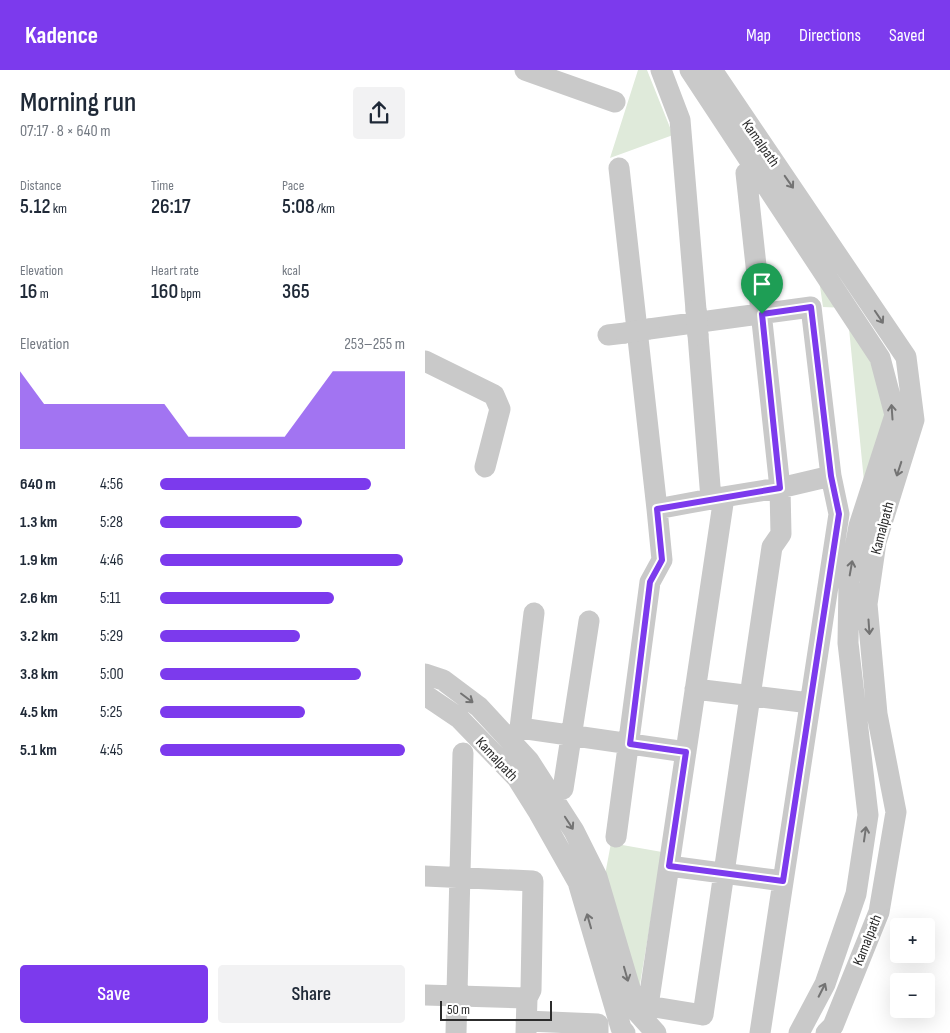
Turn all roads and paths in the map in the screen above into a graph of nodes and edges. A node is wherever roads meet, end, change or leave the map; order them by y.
1 (525, 70) edge
2 (661, 70) edge
3 (691, 70) edge
4 (712, 70) edge
5 (556, 75) edge
6 (615, 102) dead end
7 (619, 168) dead end
8 (746, 173) dead end
9 (762, 314) junction
10 (616, 334) dead end
11 (425, 361) edge
12 (485, 467) dead end
13 (831, 476) junction
14 (780, 488) junction
15 (718, 498) junction
16 (657, 509) junction
17 (534, 613) dead end
18 (589, 621) dead end
19 (425, 674) edge
20 (695, 689) junction
21 (425, 695) edge
22 (750, 695) junction
23 (811, 703) junction
24 (571, 735) junction
25 (630, 744) junction
26 (686, 752) junction
27 (463, 753) dead end
28 (563, 790) dead end
29 (616, 837) dead end
30 (669, 866) junction
31 (724, 873) junction
32 (425, 876) edge
33 (460, 878) junction
34 (783, 881) junction
35 (425, 995) edge
36 (457, 996) junction
37 (527, 998) junction
38 (526, 1027) edge
39 (456, 1033) edge
40 (598, 1033) edge
41 (625, 1033) edge
42 (655, 1033) edge
43 (760, 1033) edge
44 (799, 1033) edge
45 (826, 1033) edge

1 - 5 street
2 - 15 street, bridge
44 -> 3 street
4 -> 45 street, Kamalpath
5 - 6 street
7 - 16 street
8 - 9 street
9 - 10 street, bridge
9 - 13 street
9 - 14 street
11 - 12 street
13 - 14 street
13 - 23 street
14 - 15 street
14 - 22 street
15 - 16 street
15 - 20 street
16 - 25 street
17 - 24 street
18 - 24 street
19 -> 42 street
20 - 22 street
20 - 26 street
41 -> 21 street, Kamalpath
22 - 23 street
22 - 31 street
23 - 34 street
24 - 25 street
24 - 28 street
25 - 26 street
25 - 29 street
26 - 30 street
27 - 33 street
30 - 31 street
30 - 31 street
31 - 34 street
32 - 33 street
33 - 36 street
33 - 37 street
34 - 43 street
35 - 36 street
36 - 37 street
36 - 39 street
37 - 38 street
38 - 40 street

